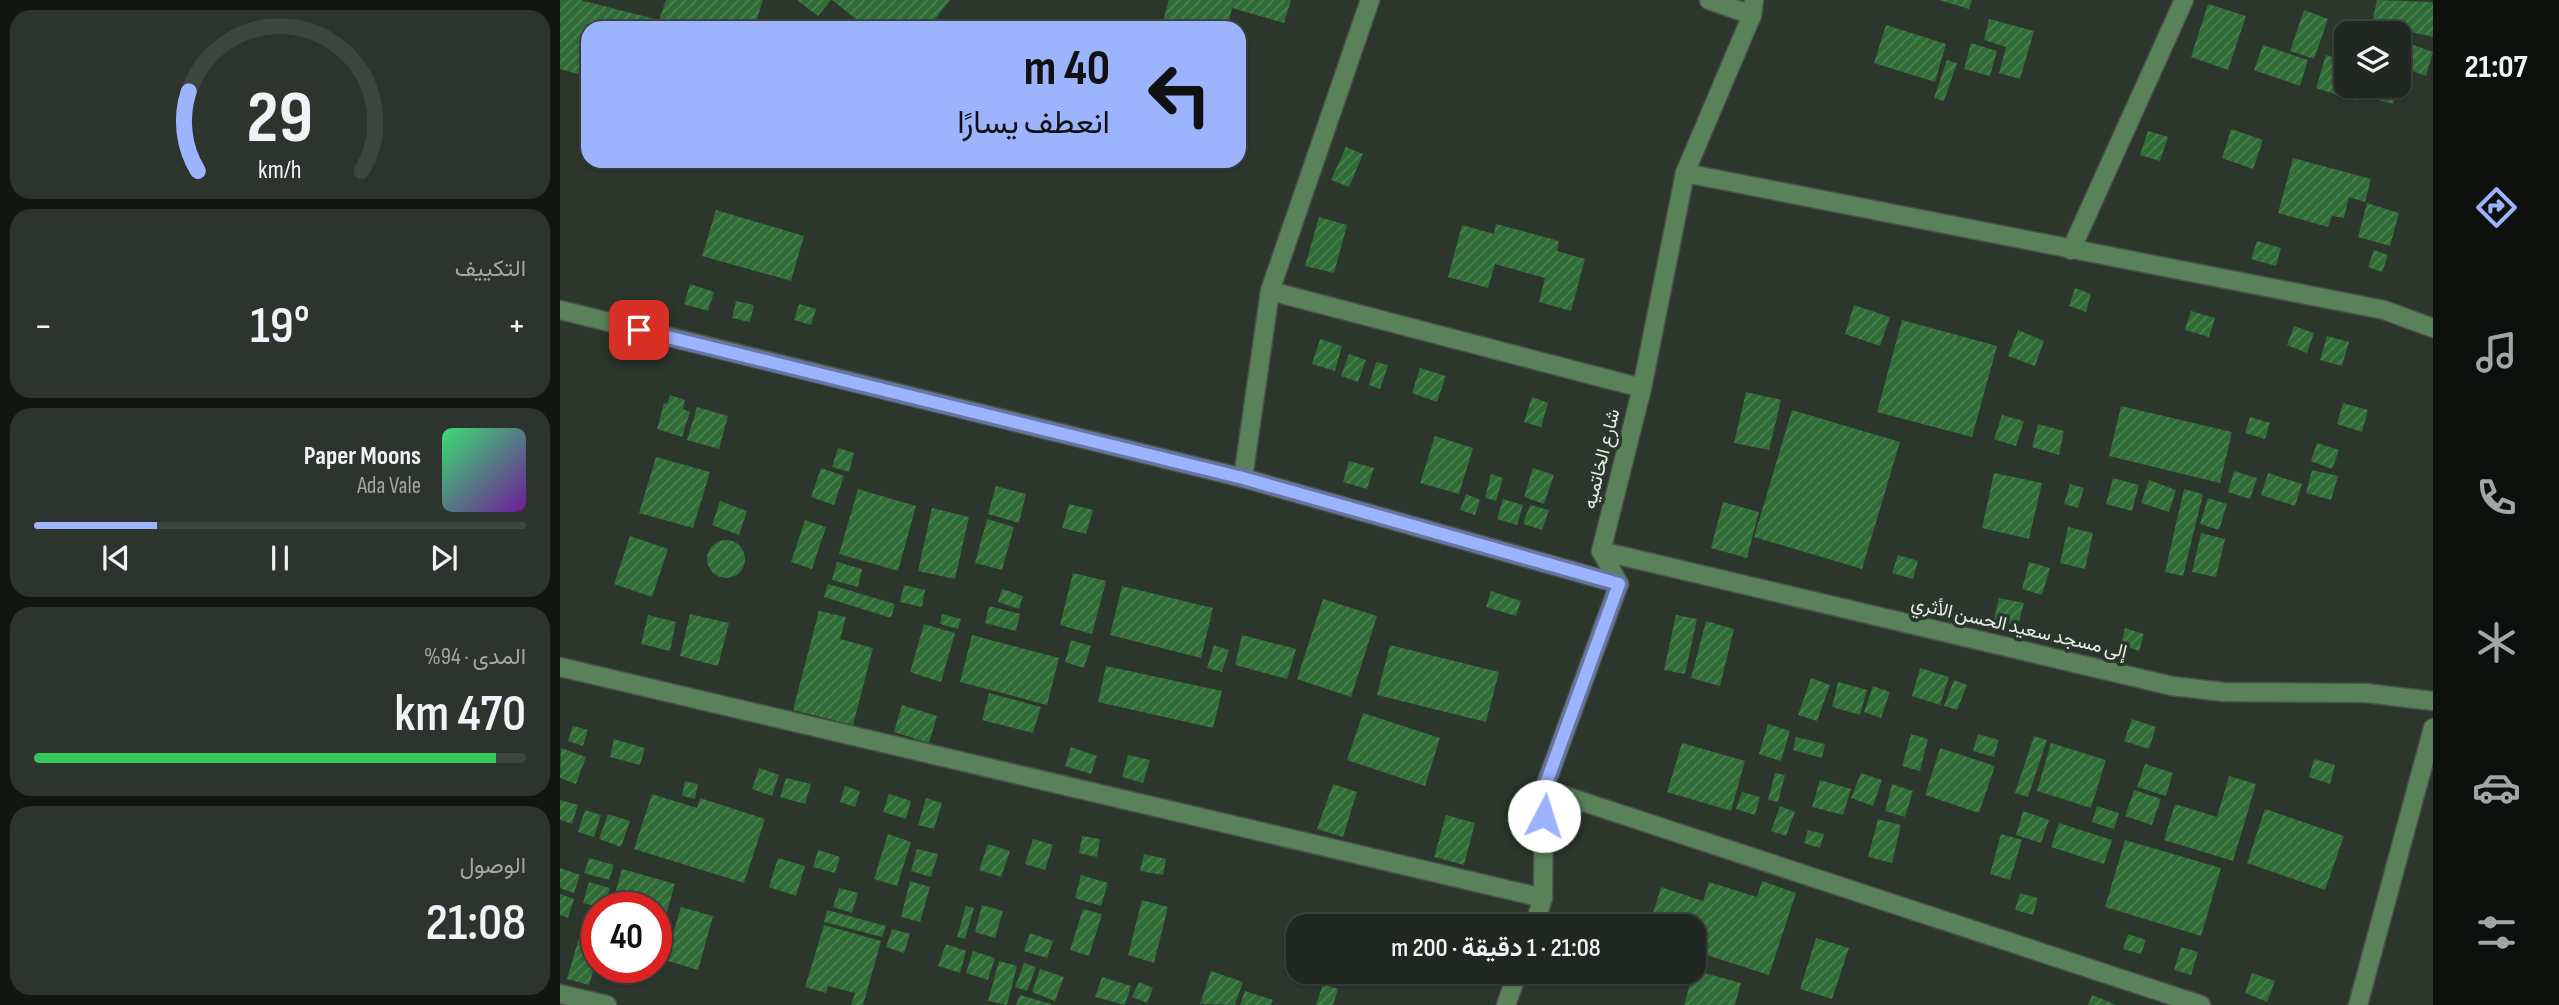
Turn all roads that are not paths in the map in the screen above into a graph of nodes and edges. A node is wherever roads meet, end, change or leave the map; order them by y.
1 (1370, 0) edge
2 (1709, 0) edge
3 (2184, 0) edge
4 (1753, 7) edge
5 (1685, 173) junction
6 (2071, 250) junction
7 (1270, 291) junction
8 (560, 310) edge
9 (2433, 328) edge
10 (1642, 388) junction
11 (1243, 478) junction
12 (1601, 551) junction
13 (1619, 584) junction
14 (560, 667) edge
15 (2433, 701) edge
16 (2433, 728) edge
17 (1544, 789) junction
18 (1543, 898) junction
19 (1538, 914) edge
20 (1513, 984) edge
21 (560, 994) edge
22 (607, 1005) edge
23 (1506, 1005) edge
24 (2201, 1005) edge
25 (2358, 1005) edge

1 - 7 street
2 - 4 street
3 - 6 street
4 - 5 street, شارع الخاتميه
5 - 6 street
5 - 10 street, شارع الخاتميه
6 - 9 street
7 - 10 street
7 - 11 street
8 - 11 street
10 - 12 street, شارع الخاتميه
11 - 13 street
12 - 13 street
12 - 15 street, إلى مسجد سعيد الحسن الأثري
13 - 17 street
14 - 18 street
16 - 25 street
17 - 18 street
17 - 24 street
18 - 19 street
20 - 23 street
21 - 22 street

